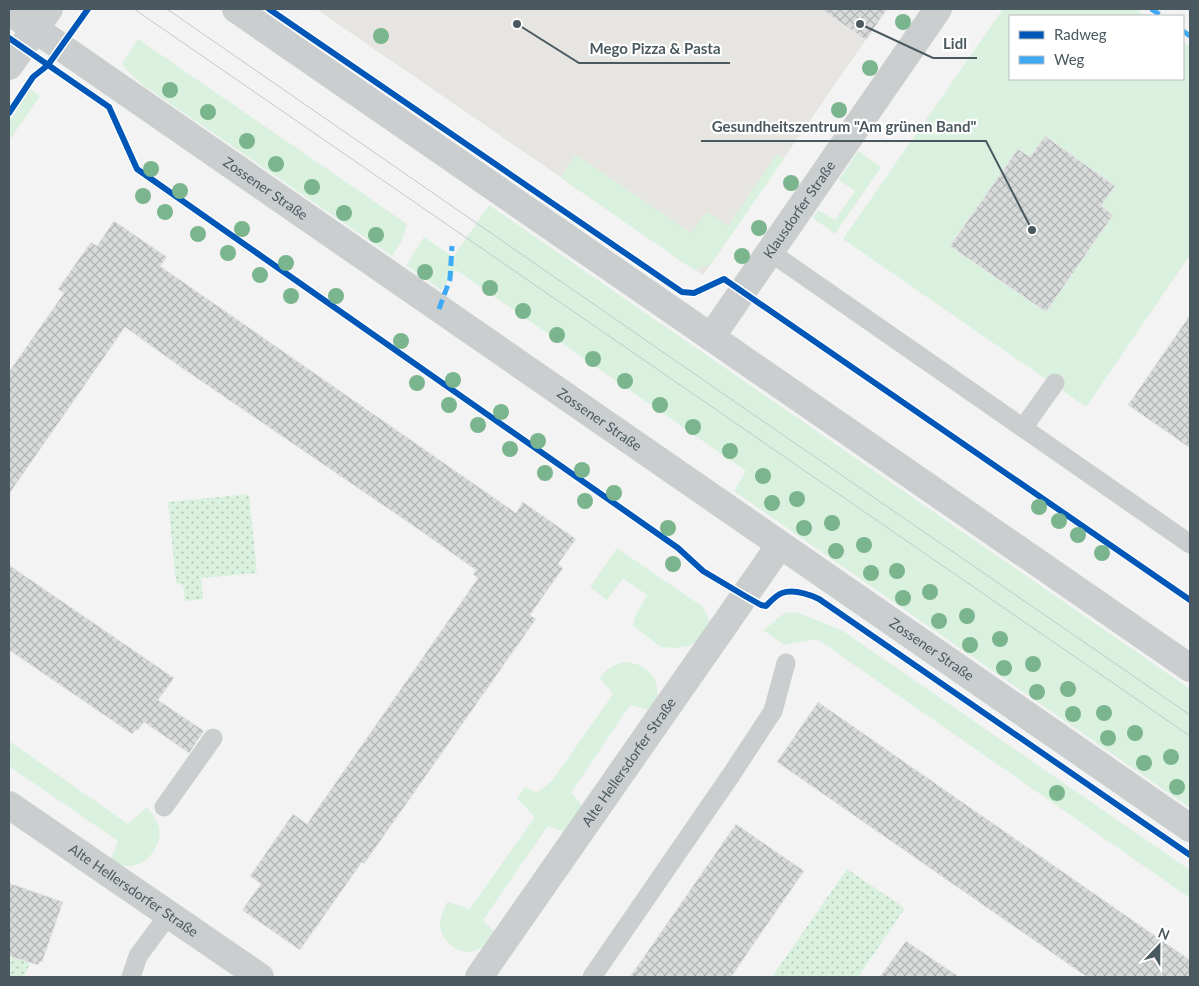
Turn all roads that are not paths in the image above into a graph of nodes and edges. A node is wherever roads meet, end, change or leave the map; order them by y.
1 (236, 9) edge
2 (938, 9) edge
3 (9, 11) edge
4 (42, 19) edge
5 (9, 66) edge
6 (770, 252) junction
7 (712, 337) junction
8 (1055, 382) dead end
9 (1023, 428) junction
10 (1190, 544) edge
11 (780, 545) junction
12 (786, 663) dead end
13 (1190, 668) edge
14 (213, 738) dead end
15 (9, 805) edge
16 (164, 807) dead end
17 (1190, 828) edge
18 (169, 914) junction
19 (131, 977) edge
20 (260, 977) edge
21 (478, 977) edge
22 (592, 977) edge

1 - 7 street
2 - 6 street, Klausdorfer Straße
3 - 4 street, Zossener Straße
4 - 5 street
4 - 11 street, Zossener Straße
6 - 7 street, Klausdorfer Straße
6 - 9 lane
7 - 13 street
8 - 9 lane
9 - 10 lane
11 - 17 street, Zossener Straße
11 - 21 street, Alte Hellersdorfer Straße
12 - 22 lane
14 - 16 lane
15 - 18 street, Alte Hellersdorfer Straße
18 - 19 lane
18 - 20 street, Alte Hellersdorfer Straße

